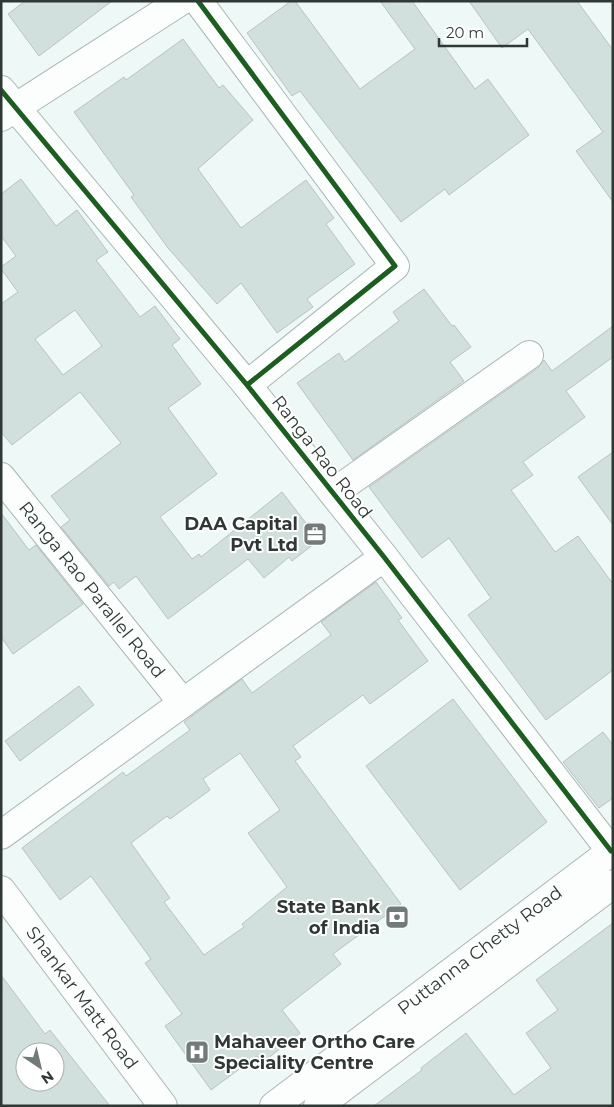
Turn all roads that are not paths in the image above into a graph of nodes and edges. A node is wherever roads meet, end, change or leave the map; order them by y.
1 (181, 1) edge
2 (198, 1) edge
3 (6, 105) edge
4 (528, 355) dead end
5 (247, 385) junction
6 (1, 477) edge
7 (333, 493) junction
8 (384, 557) junction
9 (183, 703) junction
10 (1, 835) edge
11 (612, 850) edge
12 (613, 884) edge
13 (1, 890) edge
14 (163, 1106) edge
15 (274, 1106) edge
16 (318, 1106) edge

1 - 3 street
2 - 5 street
3 - 5 street, Ranga Rao Road
4 - 7 street
5 - 7 street, Ranga Rao Road
6 - 9 street, Ranga Rao Parallel Road
7 - 8 street, Ranga Rao Road
8 - 9 street
8 - 11 street, Ranga Rao Road
9 - 10 street
11 - 15 street, Puttanna Chetty Road
12 - 16 street, Puttanna Chetty Road
13 - 14 street, Shankar Matt Road

